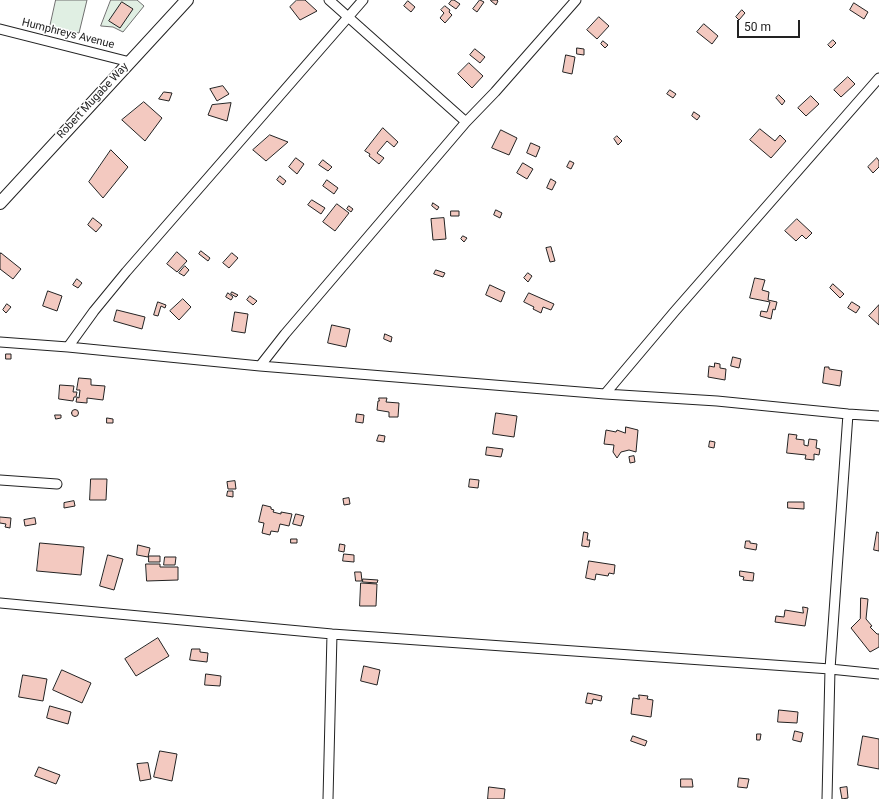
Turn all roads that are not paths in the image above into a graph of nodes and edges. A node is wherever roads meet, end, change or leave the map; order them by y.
1 (186, 0) edge
2 (329, 0) edge
3 (363, 0) edge
4 (576, 0) edge
5 (348, 17) junction
6 (0, 29) edge
7 (130, 62) junction
8 (879, 78) edge
9 (466, 122) junction
10 (0, 203) edge
11 (0, 342) edge
12 (68, 347) junction
13 (260, 366) junction
14 (606, 394) junction
15 (848, 414) junction
16 (879, 416) edge
17 (0, 480) edge
18 (57, 484) dead end
19 (0, 603) edge
20 (332, 634) junction
21 (830, 669) junction
22 (879, 674) edge
23 (328, 799) edge
24 (827, 799) edge

1 - 7 main road, Robert Mugabe Way
2 - 5 street
3 - 5 street
4 - 9 street
5 - 9 street
5 - 12 street
6 - 7 street, Humphreys Avenue
7 - 10 main road, Robert Mugabe Way
8 - 14 street
9 - 13 street
11 - 12 street
12 - 13 street
13 - 14 street
14 - 15 street
15 - 16 street
15 - 21 street
17 - 18 street
19 - 20 street
20 - 21 street
20 - 23 street
21 - 22 street
21 - 24 street

